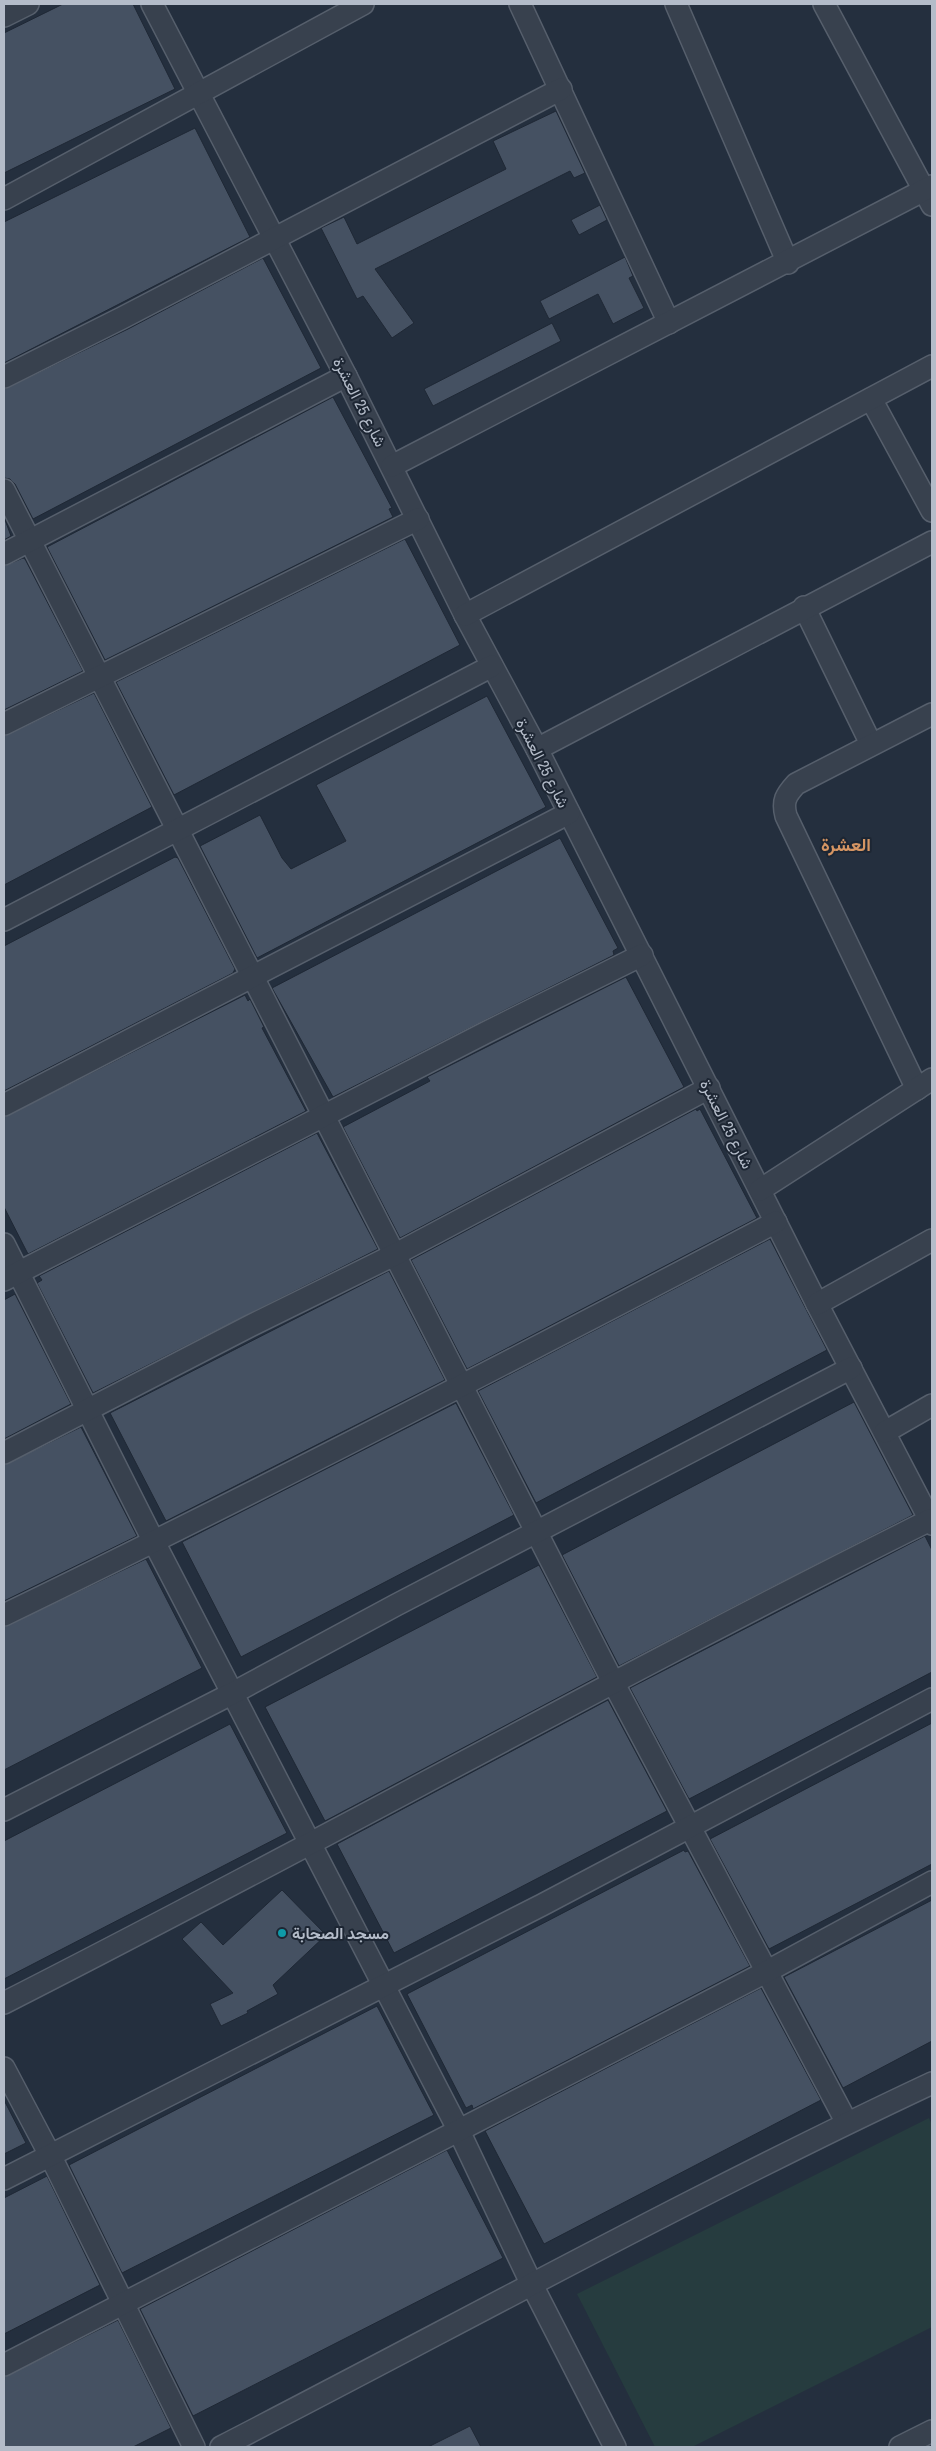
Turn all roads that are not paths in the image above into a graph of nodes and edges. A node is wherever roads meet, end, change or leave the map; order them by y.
1 (28, 4) edge
2 (152, 4) edge
3 (364, 4) edge
4 (520, 4) edge
5 (676, 4) edge
6 (824, 4) edge
7 (4, 16) edge
8 (561, 89) junction
9 (198, 94) junction
10 (930, 194) edge
11 (4, 199) edge
12 (273, 239) junction
13 (788, 263) junction
14 (669, 323) junction
15 (932, 366) edge
16 (346, 376) junction
17 (4, 377) edge
18 (871, 400) junction
19 (392, 466) junction
20 (4, 490) edge
21 (932, 511) edge
22 (418, 519) junction
23 (29, 541) junction
24 (932, 542) edge
25 (4, 554) edge
26 (804, 607) junction
27 (465, 615) junction
28 (492, 666) junction
29 (100, 674) junction
30 (930, 723) edge
31 (4, 724) edge
32 (872, 744) junction
33 (537, 749) junction
34 (569, 814) junction
35 (179, 831) junction
36 (4, 920) edge
37 (642, 955) junction
38 (253, 978) junction
39 (924, 1084) edge
40 (709, 1088) junction
41 (4, 1105) edge
42 (323, 1117) junction
43 (760, 1190) junction
44 (776, 1222) junction
45 (932, 1240) edge
46 (4, 1244) edge
47 (394, 1254) junction
48 (11, 1277) edge
49 (817, 1304) junction
50 (851, 1368) junction
51 (463, 1385) junction
52 (932, 1405) edge
53 (88, 1408) junction
54 (884, 1432) junction
55 (4, 1453) edge
56 (931, 1522) edge
57 (538, 1532) junction
58 (154, 1542) junction
59 (4, 1615) edge
60 (614, 1684) junction
61 (233, 1693) junction
62 (932, 1698) edge
63 (4, 1810) edge
64 (690, 1828) junction
65 (310, 1844) junction
66 (932, 1882) edge
67 (766, 1972) junction
68 (384, 1984) junction
69 (4, 2002) edge
70 (4, 2068) edge
71 (932, 2083) edge
72 (847, 2123) junction
73 (458, 2129) junction
74 (50, 2155) junction
75 (4, 2179) edge
76 (531, 2283) junction
77 (122, 2305) junction
78 (4, 2365) edge
79 (932, 2431) edge
80 (194, 2447) edge
81 (221, 2447) edge
82 (615, 2447) edge
83 (900, 2447) edge

1 - 7 street
2 - 9 street, شارع 25 العشرة
3 - 9 street
4 - 8 street
5 - 13 street
6 - 10 street
8 - 12 street
8 - 14 street
9 - 11 street
9 - 12 street, شارع 25 العشرة
10 - 13 street
12 - 16 street, شارع 25 العشرة
12 - 17 street
13 - 14 street
14 - 19 street
15 - 18 street
16 - 19 street, شارع 25 العشرة
16 - 23 street
18 - 21 street
18 - 27 street
19 - 22 street, شارع 25 العشرة
20 - 23 street
22 - 27 street, شارع 25 العشرة
22 - 29 street
23 - 25 street
23 - 29 street
24 - 26 street
26 - 32 street
26 - 33 street
27 - 28 street, شارع 25 العشرة
28 - 33 street, شارع 25 العشرة
28 - 35 street
29 - 31 street
29 - 35 street
30 - 32 street
32 - 39 street
33 - 34 street, شارع 25 العشرة
34 - 37 street, شارع 25 العشرة
34 - 38 street
35 - 36 street
35 - 38 street
37 - 40 street, شارع 25 العشرة
37 - 42 street
38 - 41 street
38 - 42 street
39 - 43 street
40 - 43 street, شارع 25 العشرة
40 - 47 street
42 - 47 street
42 - 48 street
43 - 44 street, شارع 25 العشرة
44 - 49 street, شارع 25 العشرة
44 - 51 street
45 - 49 street
46 - 48 street
47 - 51 street
47 - 53 street
48 - 53 street
49 - 50 street, شارع 25 العشرة
50 - 54 street, شارع 25 العشرة
50 - 57 street
51 - 57 street
51 - 58 street
52 - 54 street
53 - 55 street
53 - 58 street
54 - 56 street, شارع 25 العشرة
56 - 60 street
57 - 60 street
57 - 61 street
58 - 59 street
58 - 61 street
60 - 64 street
60 - 65 street
61 - 63 street
61 - 65 street
62 - 64 street
64 - 67 street
64 - 68 street
65 - 68 street
65 - 69 street
66 - 67 street
67 - 72 street
67 - 73 street
68 - 73 street
68 - 74 street
70 - 74 street
71 - 72 street
72 - 76 street
73 - 76 street
73 - 77 street
74 - 75 street
74 - 77 street
76 - 81 street
76 - 82 street
77 - 78 street
77 - 80 street
79 - 83 street

